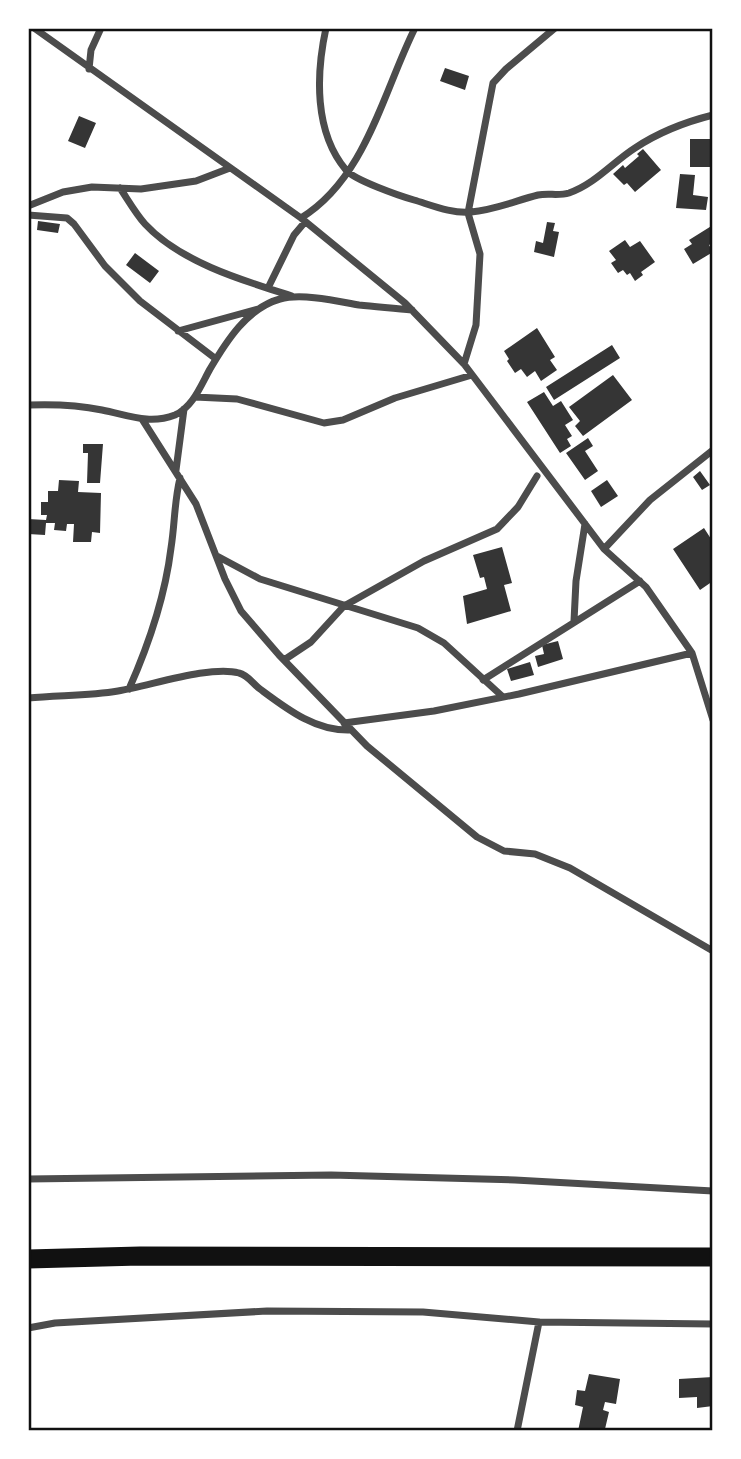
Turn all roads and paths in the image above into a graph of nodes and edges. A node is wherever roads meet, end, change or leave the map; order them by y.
1 (34, 28) edge
2 (101, 28) edge
3 (326, 28) edge
4 (415, 28) edge
5 (555, 28) edge
6 (89, 69) junction
7 (713, 115) edge
8 (230, 168) junction
9 (347, 172) junction
10 (120, 188) junction
11 (28, 206) edge
12 (468, 213) junction
13 (28, 215) edge
14 (303, 220) junction
15 (268, 288) junction
16 (300, 298) junction
17 (260, 309) junction
18 (412, 310) junction
19 (178, 331) junction
20 (216, 359) junction
21 (464, 364) junction
22 (472, 375) junction
23 (195, 397) junction
24 (28, 405) edge
25 (184, 409) junction
26 (142, 419) junction
27 (713, 450) edge
28 (178, 474) junction
29 (537, 476) dead end
30 (585, 524) junction
31 (604, 548) junction
32 (216, 556) junction
33 (640, 581) junction
34 (344, 606) junction
35 (574, 621) junction
36 (692, 653) junction
37 (284, 660) junction
38 (483, 680) junction
39 (129, 689) junction
40 (503, 697) junction
41 (28, 698) edge
42 (713, 718) edge
43 (344, 723) junction
44 (350, 730) junction
45 (713, 951) edge
46 (28, 1179) edge
47 (713, 1191) edge
48 (713, 1257) edge
49 (28, 1259) edge
50 (539, 1322) junction
51 (713, 1324) edge
52 (28, 1328) edge
53 (517, 1431) edge

1 - 6 street
2 - 6 street
3 - 9 street
4 - 9 street
5 - 12 street
6 - 8 street
7 - 12 street
8 - 10 street
8 - 14 street
9 - 12 street
9 - 14 street
10 - 11 street
10 - 15 street
12 - 21 street
13 - 19 street
14 - 15 street
14 - 18 street
15 - 16 street
16 - 17 street
16 - 18 street
17 - 19 street
17 - 20 street
18 - 21 street
19 - 20 street
20 - 23 street
21 - 22 street
22 - 23 street
22 - 30 street
23 - 25 street
24 - 26 street
25 - 26 street
25 - 28 street
26 - 28 street
27 - 31 street
28 - 32 street
28 - 39 street
29 - 34 street
30 - 31 street
30 - 35 street
31 - 33 street
32 - 34 street
32 - 37 street
33 - 35 street
33 - 36 street
34 - 37 street
34 - 38 street
35 - 38 street
36 - 40 street
36 - 42 street
37 - 43 street
38 - 40 street
39 - 41 street
39 - 44 street
40 - 43 street
43 - 44 street
44 - 45 street
46 - 47 street
48 - 49 highway
50 - 51 street
50 - 52 street
50 - 53 street

